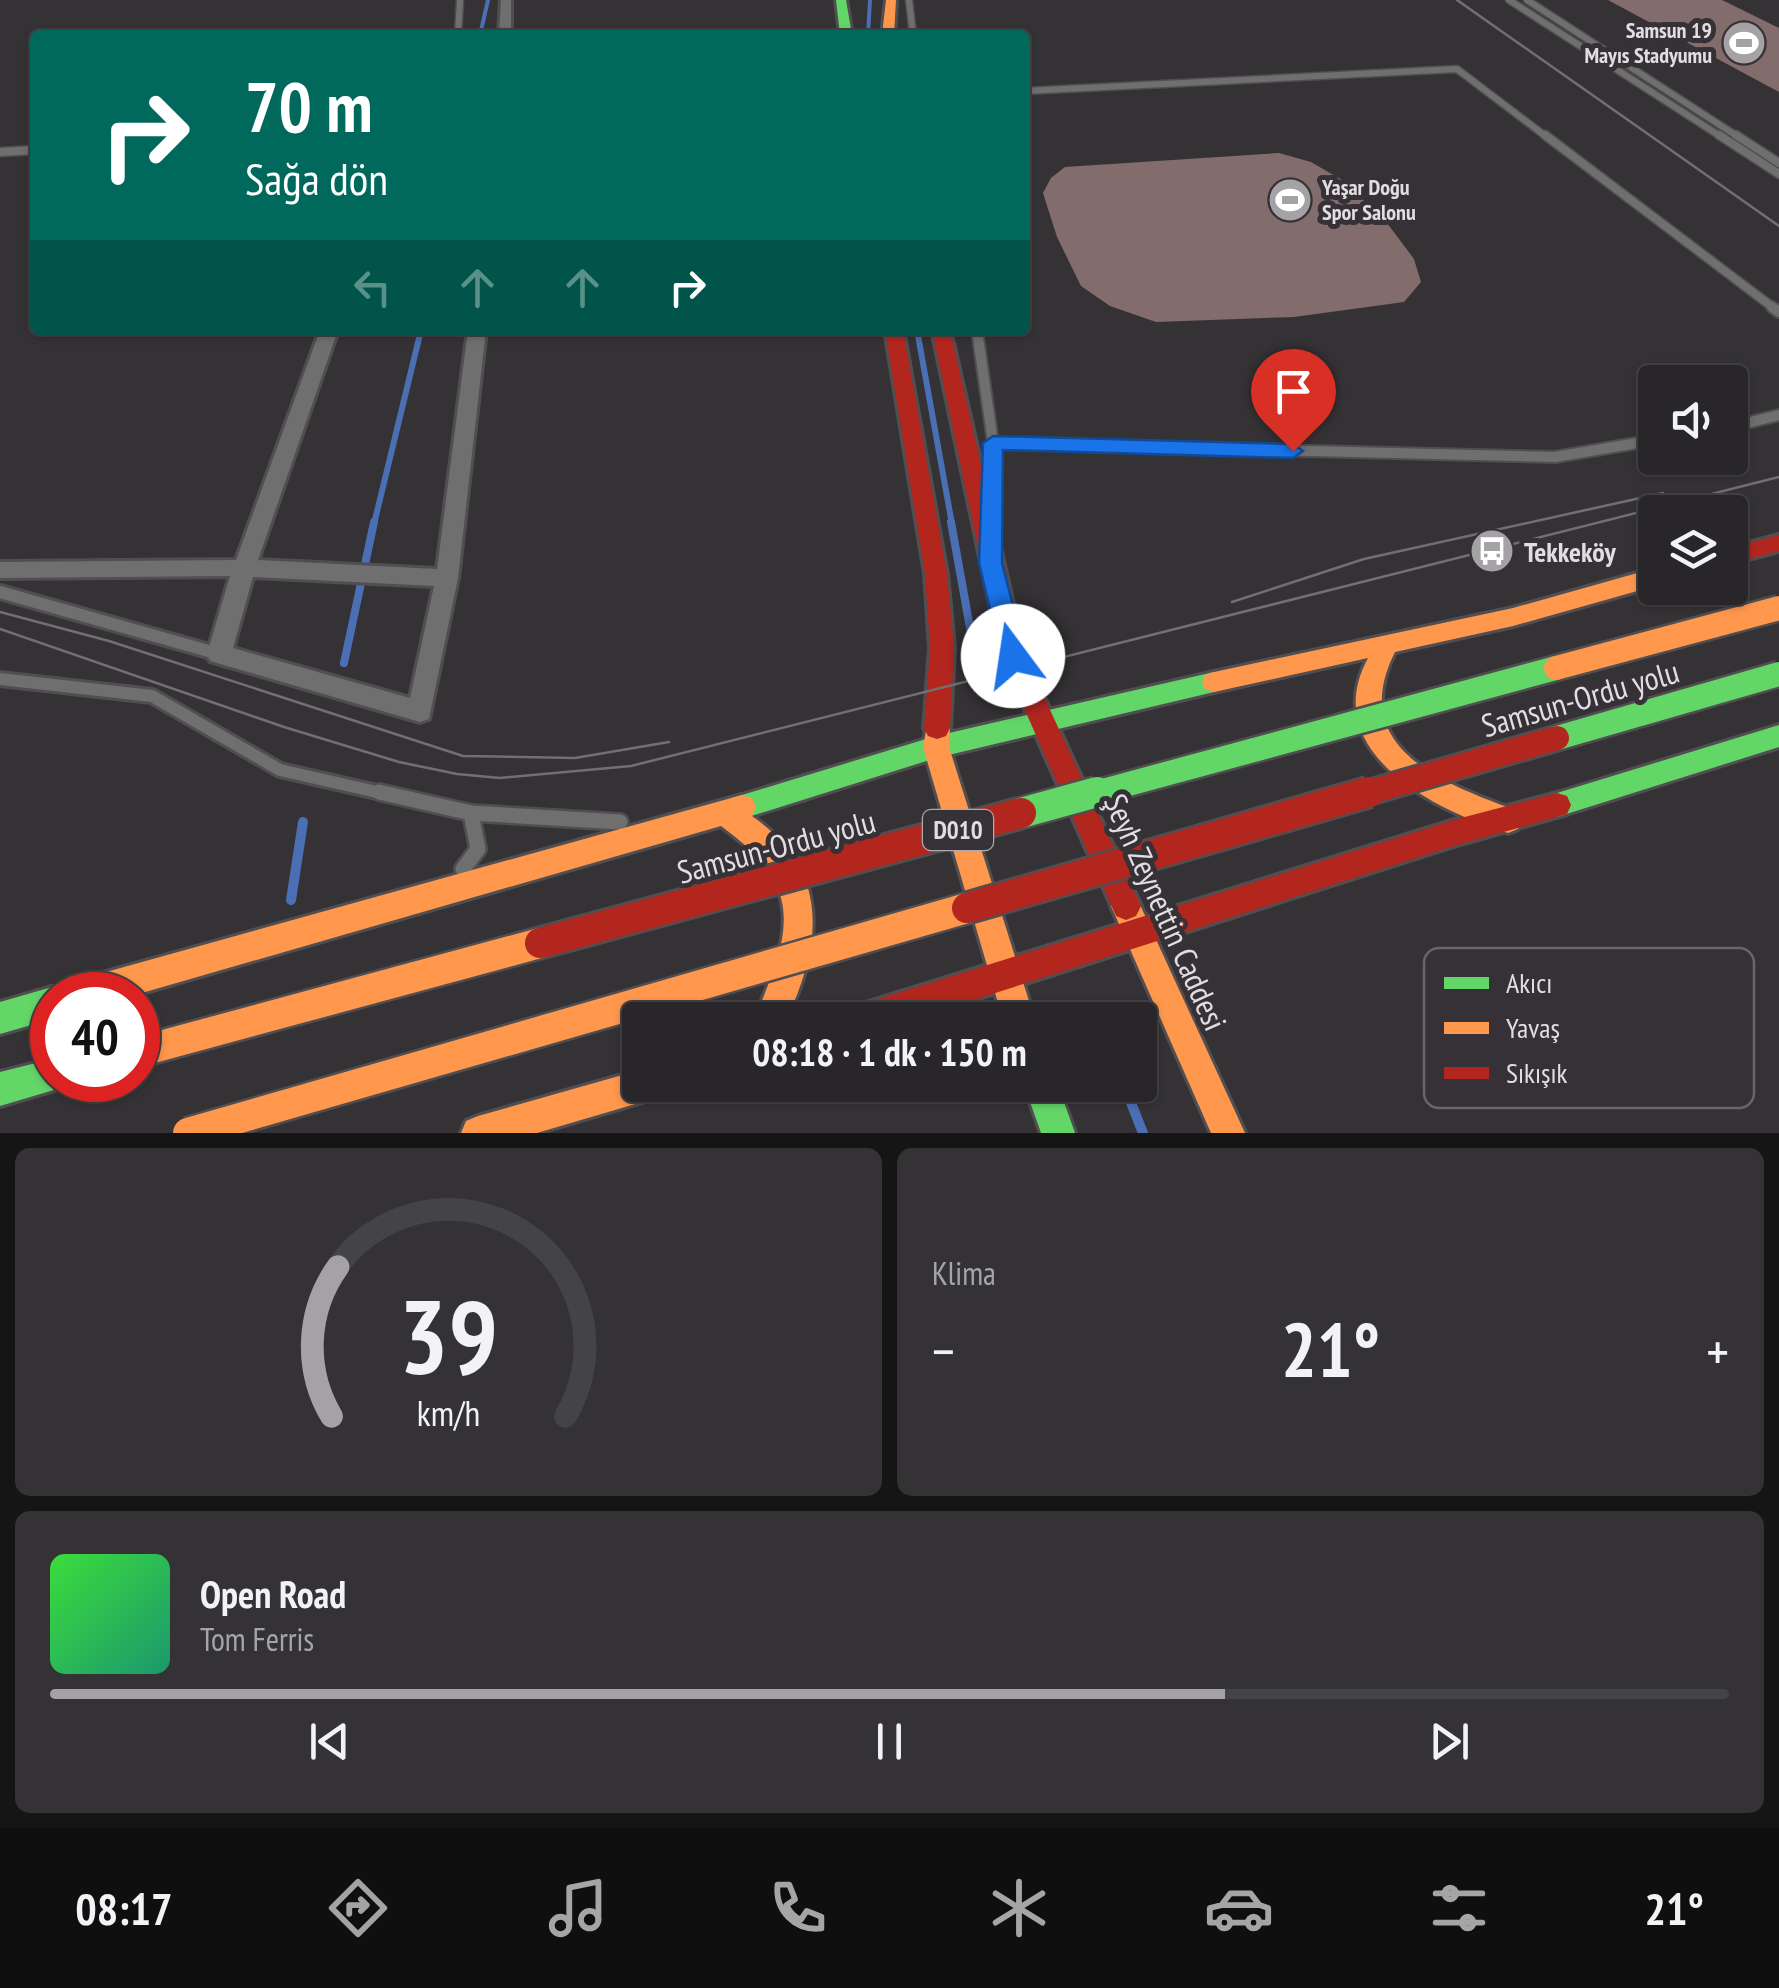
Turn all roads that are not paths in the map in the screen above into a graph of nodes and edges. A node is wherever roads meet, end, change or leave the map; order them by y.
1 (460, 0) edge
2 (506, 0) edge
3 (841, 0) edge
4 (892, 0) edge
5 (909, 0) edge
6 (1509, 0) edge
7 (1527, 0) edge
8 (458, 30) edge
9 (505, 30) edge
10 (845, 30) edge
11 (889, 30) edge
12 (912, 30) edge
13 (1030, 91) edge
14 (30, 150) edge
15 (0, 152) edge
16 (1779, 163) edge
17 (1779, 174) edge
18 (1779, 312) edge
19 (326, 335) edge
20 (475, 335) edge
21 (895, 335) edge
22 (942, 335) edge
23 (978, 335) edge
24 (1779, 416) edge
25 (1748, 423) edge
26 (993, 443) junction
27 (1638, 443) edge
28 (1779, 544) edge
29 (1748, 552) edge
30 (990, 563) junction
31 (244, 568) junction
32 (0, 570) edge
33 (447, 578) junction
34 (1638, 581) edge
35 (0, 592) edge
36 (1779, 608) edge
37 (1386, 647) junction
38 (219, 654) junction
39 (1779, 674) edge
40 (0, 679) edge
41 (1043, 719) junction
42 (1779, 736) edge
43 (936, 747) junction
44 (724, 812) junction
45 (471, 814) junction
46 (1509, 820) junction
47 (680, 826) junction
48 (426, 898) junction
49 (1140, 933) junction
50 (160, 973) edge
51 (1005, 976) junction
52 (781, 1002) edge
53 (920, 1002) edge
54 (1014, 1002) edge
55 (30, 1009) edge
56 (0, 1018) edge
57 (160, 1046) edge
58 (30, 1081) edge
59 (0, 1089) edge
60 (622, 1092) edge
61 (1047, 1102) edge
62 (188, 1133) edge
63 (478, 1133) edge
64 (1058, 1133) edge
65 (1228, 1133) edge

1 - 8 lane
2 - 9 street
3 - 10 main road
4 - 11 main road
5 - 12 lane
6 - 17 lane
7 - 16 lane
13 - 18 lane
14 - 15 lane
19 - 31 street
20 - 33 street
21 - 43 main road
22 - 30 main road, Şeyh Zeynettin Caddesi
23 - 26 lane
24 - 25 lane
26 - 27 lane
26 - 30 lane
28 - 29 main road
30 - 41 main road, Şeyh Zeynettin Caddesi
31 - 32 street
31 - 33 street
31 - 38 street
33 - 38 street
34 - 37 main road
35 - 38 lane
36 - 57 main road, Samsun-Ordu yolu / D010, bridge
37 - 41 main road
37 - 46 main road
39 - 62 main road, Samsun-Ordu yolu, bridge
40 - 45 lane
41 - 43 main road
41 - 49 main road, Şeyh Zeynettin Caddesi
42 - 46 main road
43 - 44 main road
43 - 51 main road
44 - 47 main road
44 - 52 main road
45 - 47 lane
45 - 48 lane
46 - 49 main road
47 - 48 main road
48 - 50 main road
49 - 51 main road
49 - 65 main road, Şeyh Zeynettin Caddesi
51 - 53 main road
51 - 54 main road
55 - 56 main road
58 - 59 main road
60 - 63 main road
61 - 64 main road

